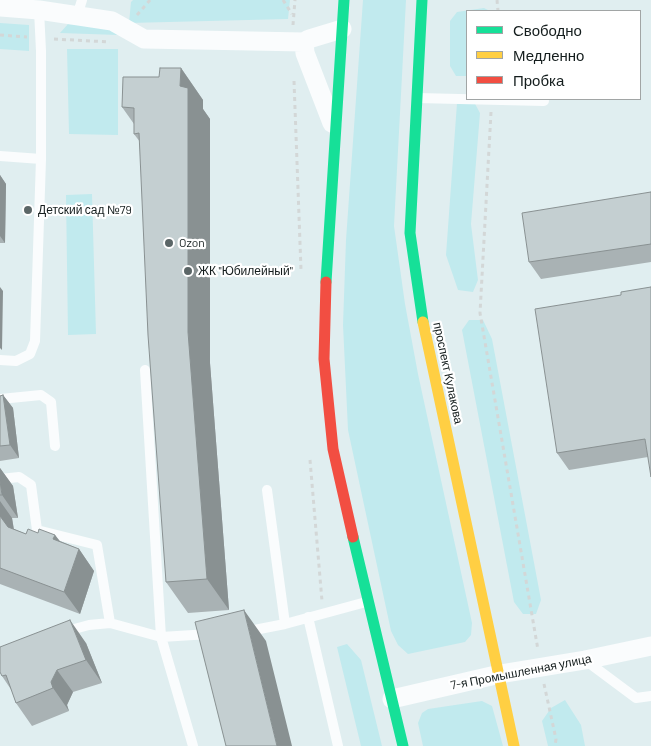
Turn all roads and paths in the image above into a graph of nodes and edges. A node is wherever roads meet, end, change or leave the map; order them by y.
1 (150, 0) edge
2 (283, 0) edge
3 (344, 0) edge
4 (422, 0) edge
5 (0, 8) edge
6 (79, 8) edge
7 (39, 10) junction
8 (293, 15) dead end
9 (342, 29) junction
10 (128, 30) junction
11 (0, 35) edge
12 (40, 38) junction
13 (304, 42) junction
14 (417, 98) junction
15 (466, 99) edge
16 (492, 100) edge
17 (544, 101) dead end
18 (335, 132) junction
19 (0, 156) edge
20 (41, 159) junction
21 (0, 360) edge
22 (145, 370) dead end
23 (0, 399) edge
24 (55, 446) dead end
25 (0, 479) edge
26 (267, 490) dead end
27 (367, 602) junction
28 (308, 617) junction
29 (110, 623) junction
30 (285, 624) junction
31 (238, 633) edge
32 (218, 634) edge
33 (53, 635) edge
34 (161, 637) junction
35 (651, 646) edge
36 (585, 660) junction
37 (541, 667) junction
38 (500, 674) junction
39 (651, 696) edge
40 (392, 699) junction
41 (193, 746) edge
42 (338, 746) edge
43 (403, 746) edge
44 (514, 746) edge
45 (555, 746) edge

1 - 10 path
2 - 8 path
3 - 9 main road
4 - 14 main road, проспект Кулакова
5 - 7 street
6 - 7 street
6 - 10 street
7 - 12 lane
9 - 13 street
9 - 18 main road
10 - 12 path
10 - 13 street
11 - 12 path
12 - 20 lane
13 - 18 street
14 - 15 lane
14 - 38 main road, проспект Кулакова
16 - 17 lane
16 - 37 path
18 - 27 main road
19 - 20 lane
20 - 21 lane
22 - 34 lane
23 - 24 lane
25 - 29 lane
26 - 30 lane
27 - 28 lane
27 - 40 main road
28 - 30 lane
28 - 42 lane
29 - 33 lane
29 - 34 lane
30 - 31 lane
32 - 34 lane
34 - 41 lane
35 - 36 street, 7-я Промышленная улица
36 - 37 street, 7-я Промышленная улица
36 - 39 lane
37 - 38 street, 7-я Промышленная улица
37 - 45 path
38 - 40 street, 7-я Промышленная улица
38 - 44 main road, проспект Кулакова
40 - 43 main road

